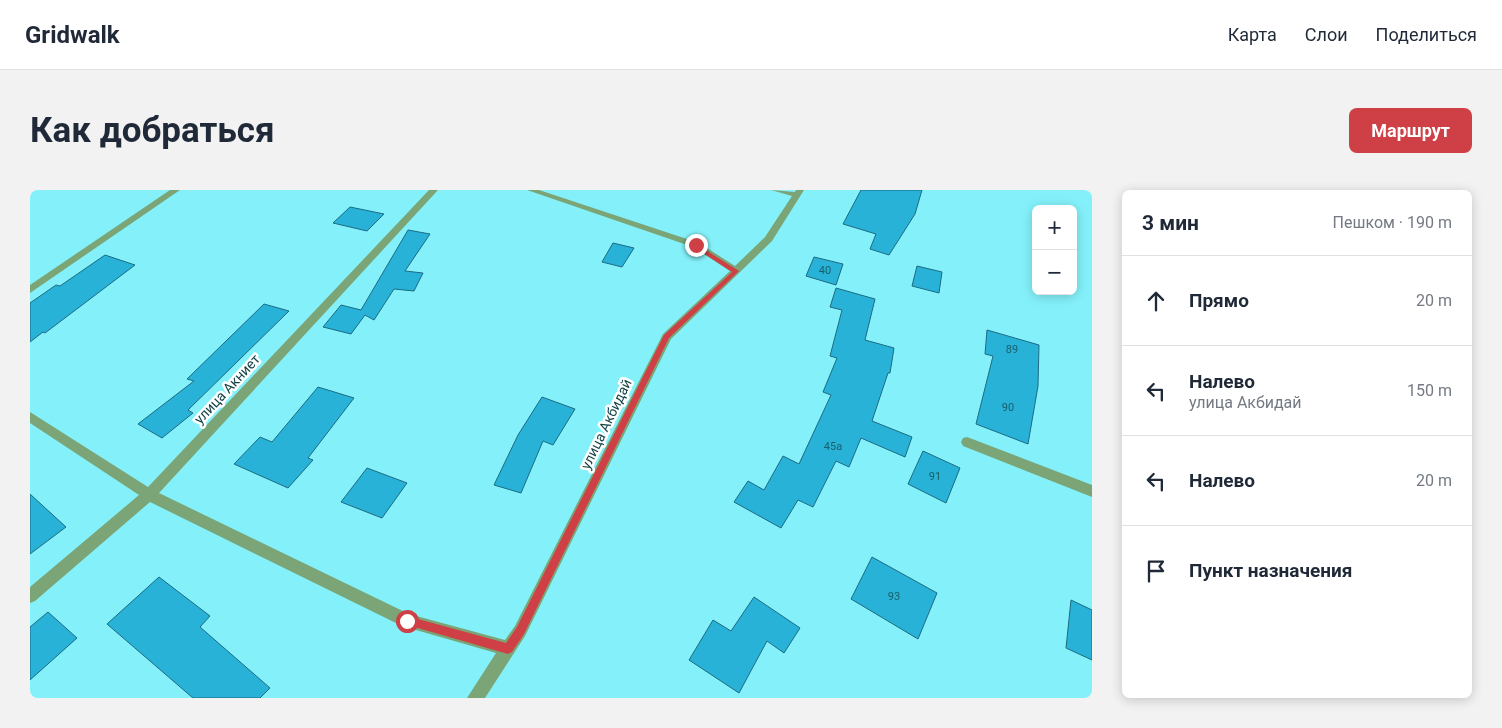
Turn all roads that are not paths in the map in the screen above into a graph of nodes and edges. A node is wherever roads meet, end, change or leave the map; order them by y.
1 (176, 190) edge
2 (434, 190) edge
3 (531, 190) edge
4 (775, 190) edge
5 (799, 193) edge
6 (736, 271) junction
7 (30, 290) edge
8 (30, 417) edge
9 (967, 442) dead end
10 (1092, 491) edge
11 (149, 495) junction
12 (30, 596) edge
13 (508, 649) junction
14 (475, 698) edge

1 - 7 street
2 - 11 street, улица Акниет
3 - 6 street
4 - 5 street
5 - 6 street, улица Акбидай
6 - 13 street, улица Акбидай
8 - 11 street
9 - 10 street
11 - 12 street, улица Акниет
11 - 13 street
13 - 14 street, улица Акбидай

